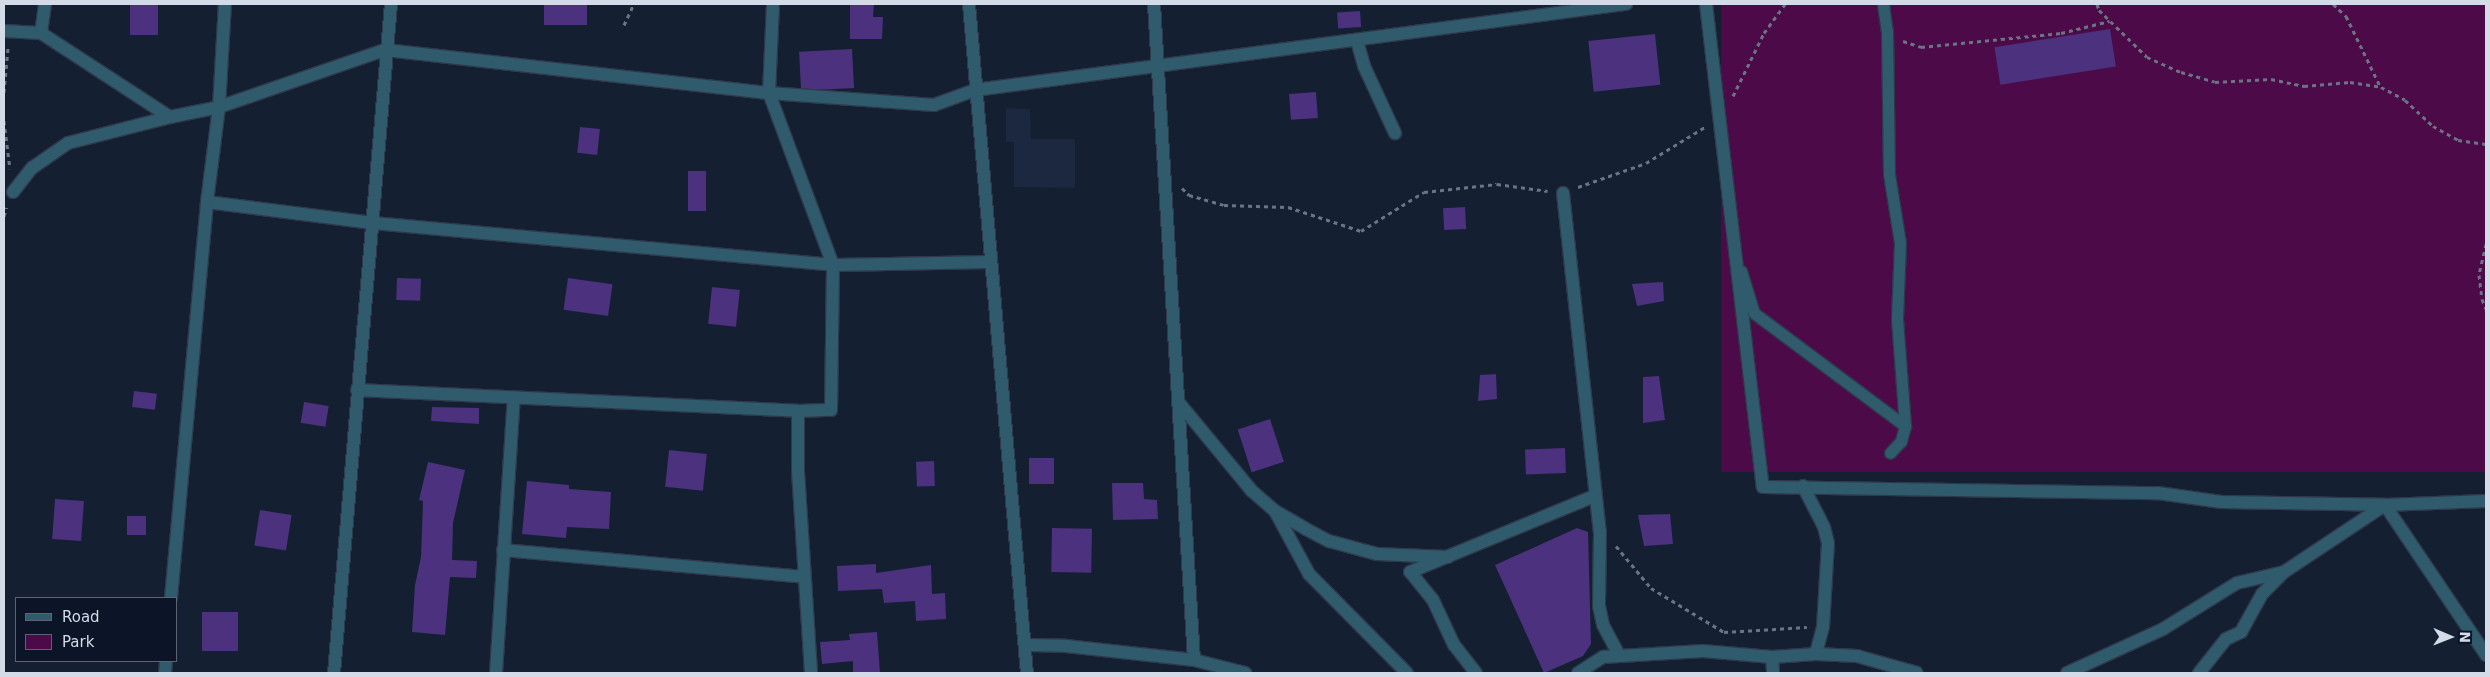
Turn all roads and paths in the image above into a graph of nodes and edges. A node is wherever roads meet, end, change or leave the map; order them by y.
1 (45, 4) edge
2 (225, 4) edge
3 (391, 4) edge
4 (634, 4) edge
5 (773, 4) edge
6 (969, 4) edge
7 (1154, 4) edge
8 (1626, 4) edge
9 (1706, 4) edge
10 (1785, 4) edge
11 (1883, 4) edge
12 (2097, 4) edge
13 (2333, 4) edge
14 (1543, 8) edge
15 (2110, 21) junction
16 (624, 25) dead end
17 (7, 31) edge
18 (1888, 31) junction
19 (41, 33) junction
20 (1356, 41) junction
21 (385, 50) junction
22 (1156, 69) junction
23 (2381, 87) junction
24 (975, 90) junction
25 (4, 92) edge
26 (769, 93) junction
27 (219, 107) junction
28 (170, 117) junction
29 (1718, 120) junction
30 (1395, 133) dead end
31 (2486, 144) edge
32 (1163, 171) junction
33 (13, 192) dead end
34 (1563, 193) junction
35 (207, 202) junction
36 (372, 224) junction
37 (2486, 244) edge
38 (989, 262) junction
39 (1739, 264) junction
40 (833, 266) junction
41 (2486, 309) edge
42 (356, 390) junction
43 (514, 398) junction
44 (1180, 404) junction
45 (798, 411) junction
46 (1905, 426) junction
47 (1890, 454) dead end
48 (1803, 486) junction
49 (1594, 496) junction
50 (2486, 501) edge
51 (2386, 505) junction
52 (1274, 511) junction
53 (1600, 532) junction
54 (503, 550) junction
55 (1448, 557) junction
56 (2284, 572) junction
57 (804, 577) junction
58 (171, 597) edge
59 (1823, 627) junction
60 (1027, 645) junction
61 (1816, 654) junction
62 (1619, 655) junction
63 (2486, 655) edge
64 (1772, 657) junction
65 (1194, 660) junction
66 (334, 673) edge
67 (496, 673) edge
68 (811, 673) edge
69 (1027, 673) edge
70 (1245, 673) edge
71 (1408, 673) edge
72 (1476, 673) edge
73 (1578, 673) edge
74 (1773, 673) edge
75 (1917, 673) edge
76 (2067, 673) edge
77 (2199, 673) edge

1 - 19 street
2 - 27 street
3 - 21 street
4 - 16 path
5 - 26 street
6 - 24 street
7 - 22 street
8 - 14 street
9 - 29 street
10 - 29 path
11 - 18 lane
12 - 15 path
13 - 23 path
14 - 20 street
15 - 18 path
15 - 23 path
17 - 19 street
17 - 25 path
18 - 46 lane
19 - 28 street
20 - 22 street
20 - 30 street
21 - 26 street
21 - 27 street
21 - 36 street
22 - 24 street
22 - 32 street
23 - 31 path
24 - 26 street
24 - 38 street
26 - 40 street
27 - 28 street
27 - 35 street
28 - 33 street
29 - 34 path
29 - 39 street
32 - 34 path
32 - 44 street
34 - 49 street
35 - 36 street
35 - 58 street
36 - 40 street
36 - 42 street
37 - 41 path
38 - 40 street
38 - 60 street
39 - 46 lane
39 - 48 street
40 - 45 street
42 - 43 street
42 - 66 street
43 - 45 street
43 - 54 street
44 - 52 street
44 - 65 street
45 - 57 street
46 - 47 lane
48 - 51 street
48 - 59 street
49 - 53 street
49 - 55 street
50 - 51 street
51 - 56 street
51 - 63 street
52 - 55 street
52 - 71 street
53 - 59 path
53 - 62 street
54 - 57 street
54 - 67 street
55 - 72 street
56 - 76 street
56 - 77 street
57 - 68 street
59 - 61 street
60 - 65 street
60 - 69 street
61 - 64 street
61 - 75 street
62 - 64 street
62 - 73 street
64 - 74 street
65 - 70 street

